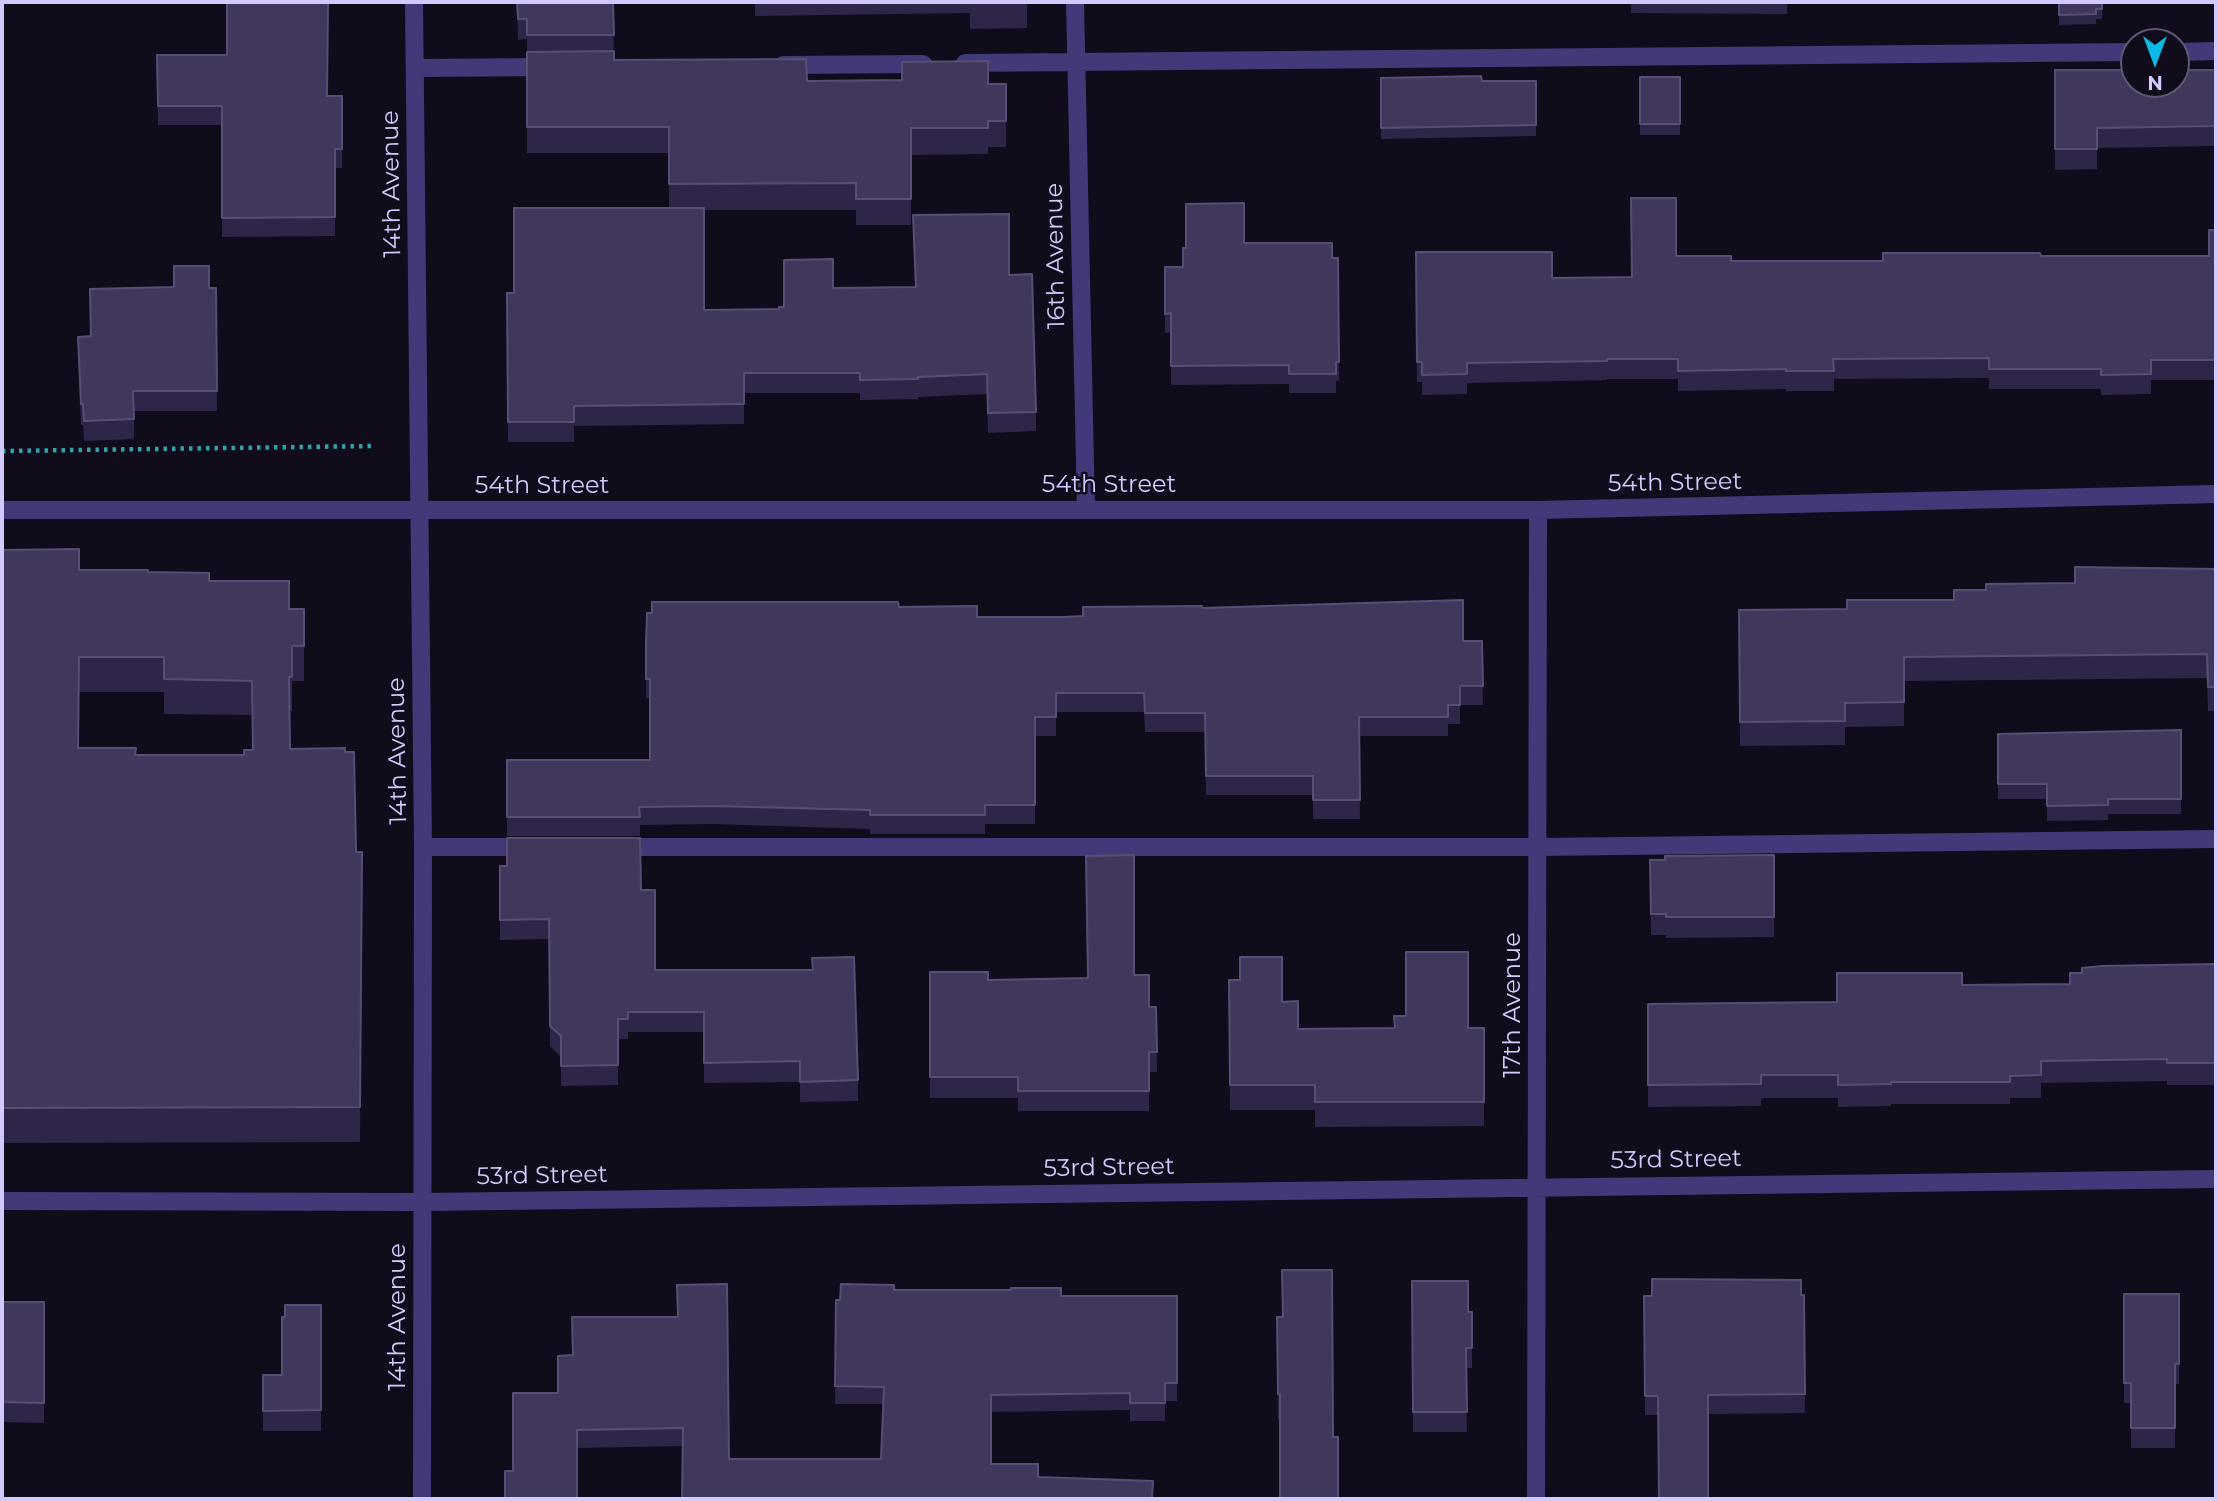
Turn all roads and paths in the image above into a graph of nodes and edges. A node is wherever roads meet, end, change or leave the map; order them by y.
1 (414, 2) edge
2 (1075, 2) edge
3 (2216, 51) edge
4 (2120, 52) edge
5 (2190, 52) edge
6 (1076, 62) junction
7 (759, 65) edge
8 (566, 67) edge
9 (415, 68) junction
10 (375, 446) dead end
11 (2, 451) edge
12 (2216, 494) edge
13 (2, 510) edge
14 (419, 510) junction
15 (1086, 510) junction
16 (1538, 510) junction
17 (2216, 839) edge
18 (423, 847) junction
19 (549, 847) edge
20 (604, 847) edge
21 (1538, 847) junction
22 (2216, 1179) edge
23 (1537, 1186) junction
24 (2, 1201) edge
25 (423, 1202) junction
26 (422, 1499) edge
27 (1536, 1499) edge

1 - 9 street, 14th Avenue
2 - 6 street, 16th Avenue
3 - 5 street
4 - 6 street
6 - 7 street
6 - 15 street, 16th Avenue
8 - 9 street
9 - 14 street, 14th Avenue
10 - 11 path
12 - 16 street, 54th Street
13 - 14 street, 54th Street
14 - 15 street, 54th Street
14 - 18 street, 14th Avenue
15 - 16 street, 54th Street
16 - 21 street, 17th Avenue
17 - 21 street
18 - 19 street
18 - 25 street, 14th Avenue
20 - 21 street
21 - 23 street, 17th Avenue
22 - 23 street, 53rd Street
23 - 25 street, 53rd Street
23 - 27 street, 17th Avenue
24 - 25 street, 53rd Street
25 - 26 street, 14th Avenue

